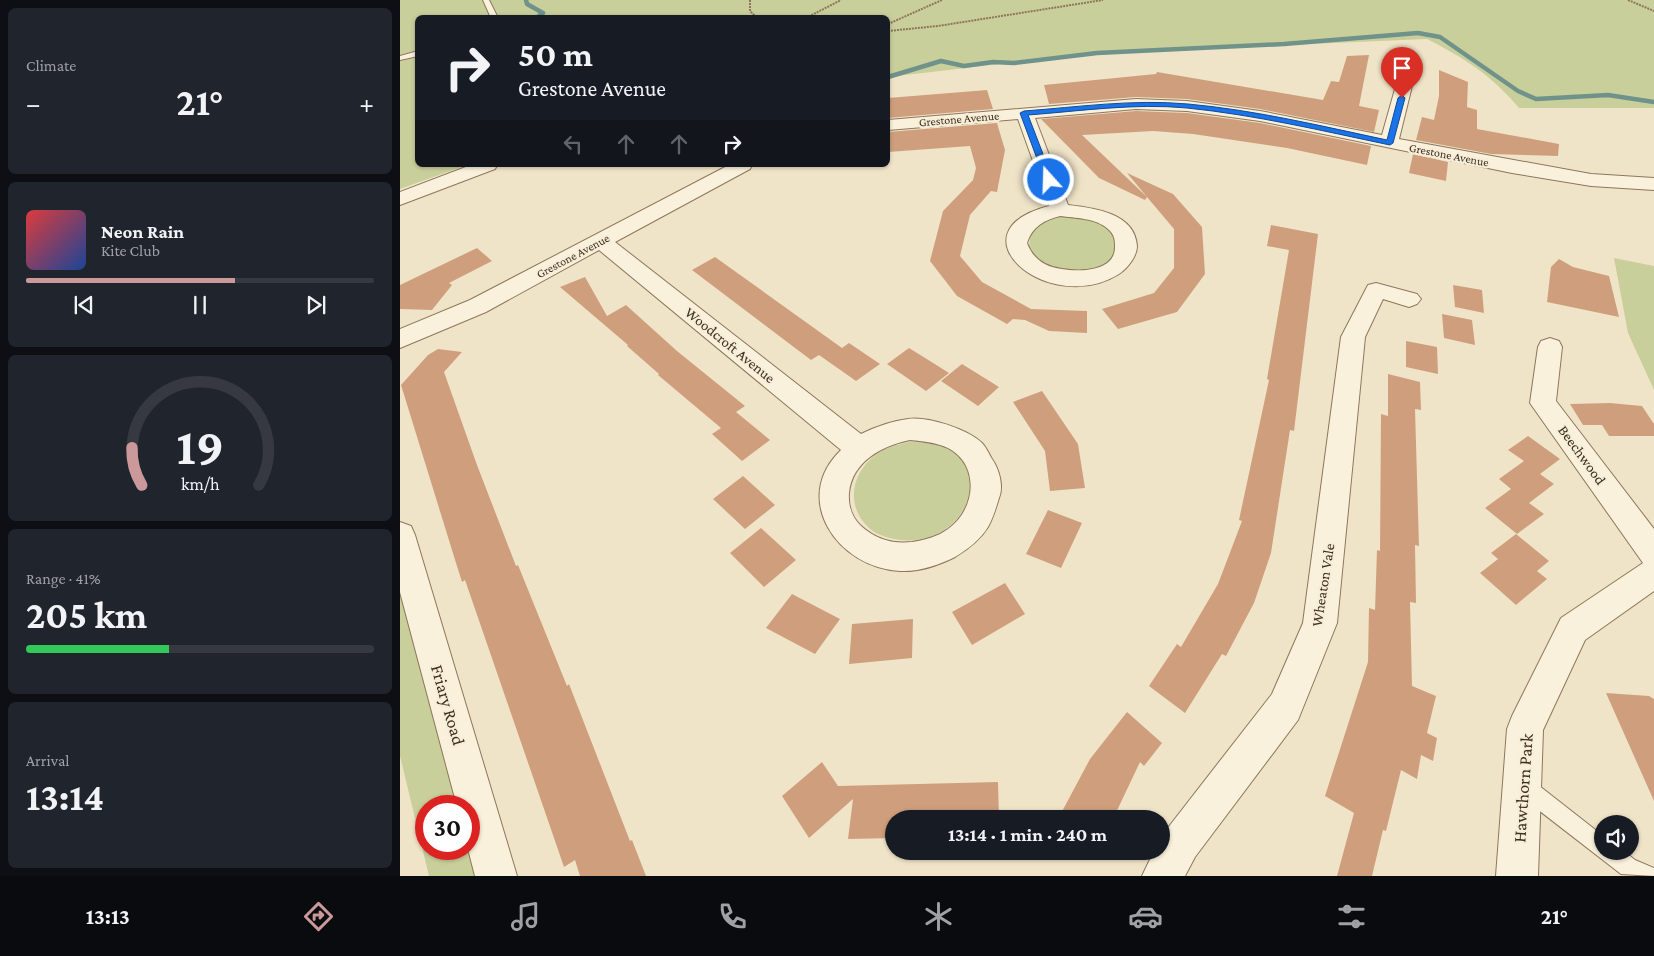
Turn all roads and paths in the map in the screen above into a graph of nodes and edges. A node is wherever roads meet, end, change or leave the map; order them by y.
1 (486, 0) edge
2 (750, 0) edge
3 (841, 0) edge
4 (844, 0) edge
5 (942, 0) edge
6 (1103, 0) edge
7 (1628, 0) edge
8 (829, 7) junction
9 (1654, 11) edge
10 (493, 15) edge
11 (754, 15) edge
12 (812, 15) edge
13 (890, 23) edge
14 (890, 31) edge
15 (415, 54) edge
16 (400, 58) edge
17 (1406, 82) dead end
18 (1024, 113) junction
19 (890, 125) edge
20 (1390, 143) junction
21 (483, 167) edge
22 (739, 167) edge
23 (1654, 184) edge
24 (400, 199) edge
25 (1060, 210) junction
26 (601, 241) junction
27 (1409, 300) dead end
28 (400, 339) edge
29 (1550, 347) dead end
30 (860, 449) junction
31 (400, 535) edge
32 (1654, 553) edge
33 (1654, 573) edge
34 (406, 576) edge
35 (1522, 784) junction
36 (1594, 842) edge
37 (1619, 860) edge
38 (496, 876) edge
39 (1163, 876) edge
40 (1517, 876) edge
41 (1648, 876) edge

1 - 10 lane
2 - 11 path
3 - 8 path
4 - 8 path
5 - 13 path
6 - 14 path
7 - 9 path
8 - 12 path
15 - 16 lane
17 - 20 street
18 - 19 street, Grestone Avenue
18 - 20 street, Grestone Avenue
18 - 25 street
20 - 23 street, Grestone Avenue
21 - 24 street
22 - 26 street, Grestone Avenue
25 - 25 street
26 - 28 street, Grestone Avenue
26 - 30 street, Woodcroft Avenue
27 - 39 street, Wheaton Vale
29 - 32 street, Beechwood
30 - 30 street
31 - 34 street, Friary Road
33 - 35 street, Hawthorn Park
34 - 38 street, Friary Road
35 - 36 lane
35 - 40 street, Hawthorn Park
37 - 41 lane

